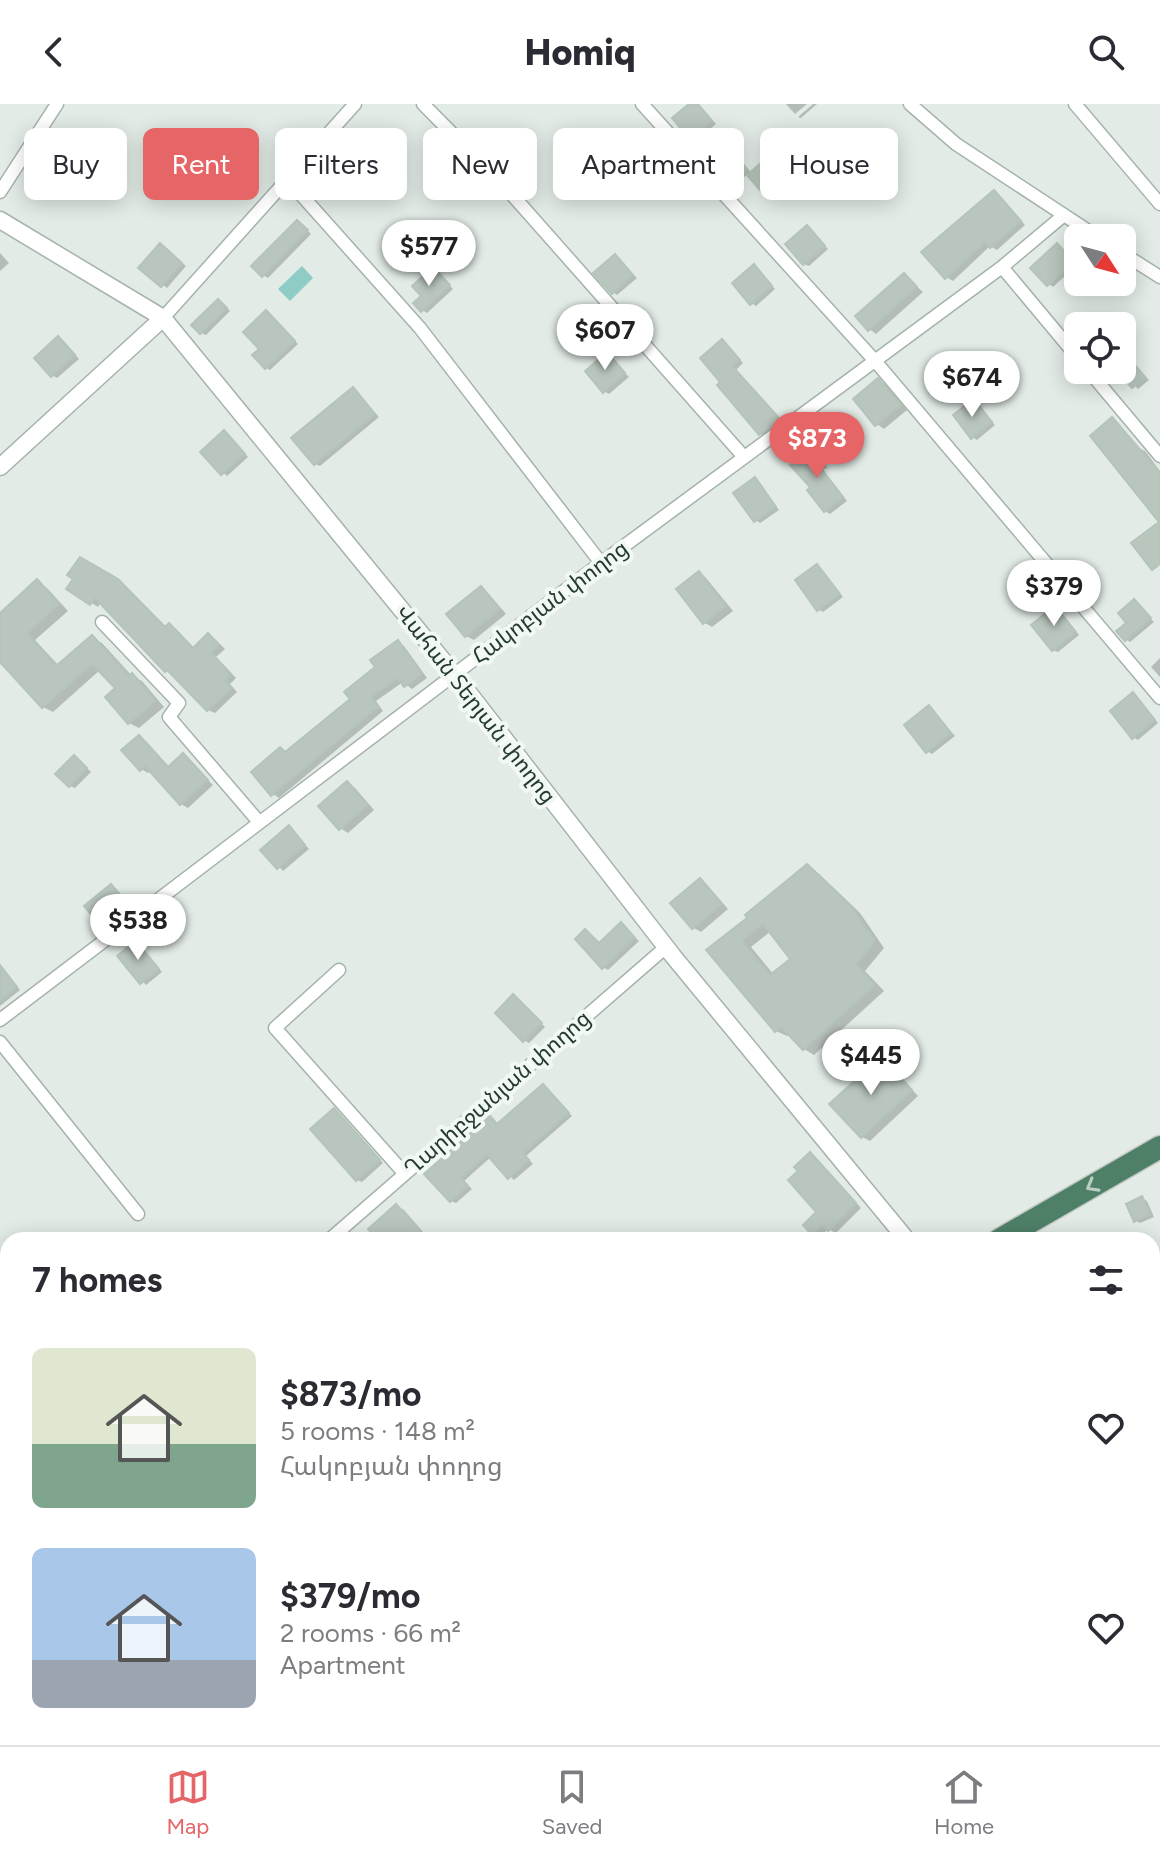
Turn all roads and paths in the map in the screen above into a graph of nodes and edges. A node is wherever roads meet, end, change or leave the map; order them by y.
1 (57, 104) edge
2 (355, 104) edge
3 (423, 104) edge
4 (642, 104) edge
5 (910, 104) edge
6 (1075, 104) edge
7 (334, 128) edge
8 (0, 192) edge
9 (275, 194) edge
10 (306, 200) edge
11 (1160, 204) edge
12 (1064, 215) junction
13 (0, 220) edge
14 (1078, 224) edge
15 (1136, 262) edge
16 (1002, 267) junction
17 (1160, 277) edge
18 (163, 318) junction
19 (1064, 341) edge
20 (876, 362) junction
21 (1100, 384) edge
22 (1160, 456) edge
23 (744, 457) junction
24 (0, 467) edge
25 (601, 563) junction
26 (102, 622) dead end
27 (454, 674) junction
28 (1160, 698) edge
29 (259, 822) junction
30 (666, 947) junction
31 (339, 970) dead end
32 (0, 1020) edge
33 (0, 1042) edge
34 (1160, 1147) edge
35 (404, 1173) junction
36 (138, 1214) dead end
37 (338, 1232) edge
38 (900, 1232) edge
39 (1013, 1232) edge

1 - 8 street
2 - 7 street
3 - 23 street
4 - 20 street
5 - 12 street
6 - 11 street
9 - 18 street
10 - 25 street
12 - 14 street
12 - 16 street, Հակոբյան փողոց
13 - 18 street, Վահան Տերյան փողոց
15 - 17 street
16 - 19 street
16 - 20 street, Հակոբյան փողոց
18 - 24 street
18 - 27 street, Վահան Տերյան փողոց
20 - 23 street, Հակոբյան փողոց
20 - 28 street
21 - 22 street
23 - 25 street, Հակոբյան փողոց
25 - 27 street, Հակոբյան փողոց
26 - 29 street
27 - 29 street, Հակոբյան փողոց
27 - 30 street, Վահան Տերյան փողոց
29 - 32 street, Հակոբյան փողոց
30 - 35 street, Ղարիբջանյան փողոց
30 - 38 street, Վահան Տերյան փողոց
31 - 35 street
33 - 36 street
34 -> 39 highway
35 - 37 street, Ղարիբջանյան փողոց

